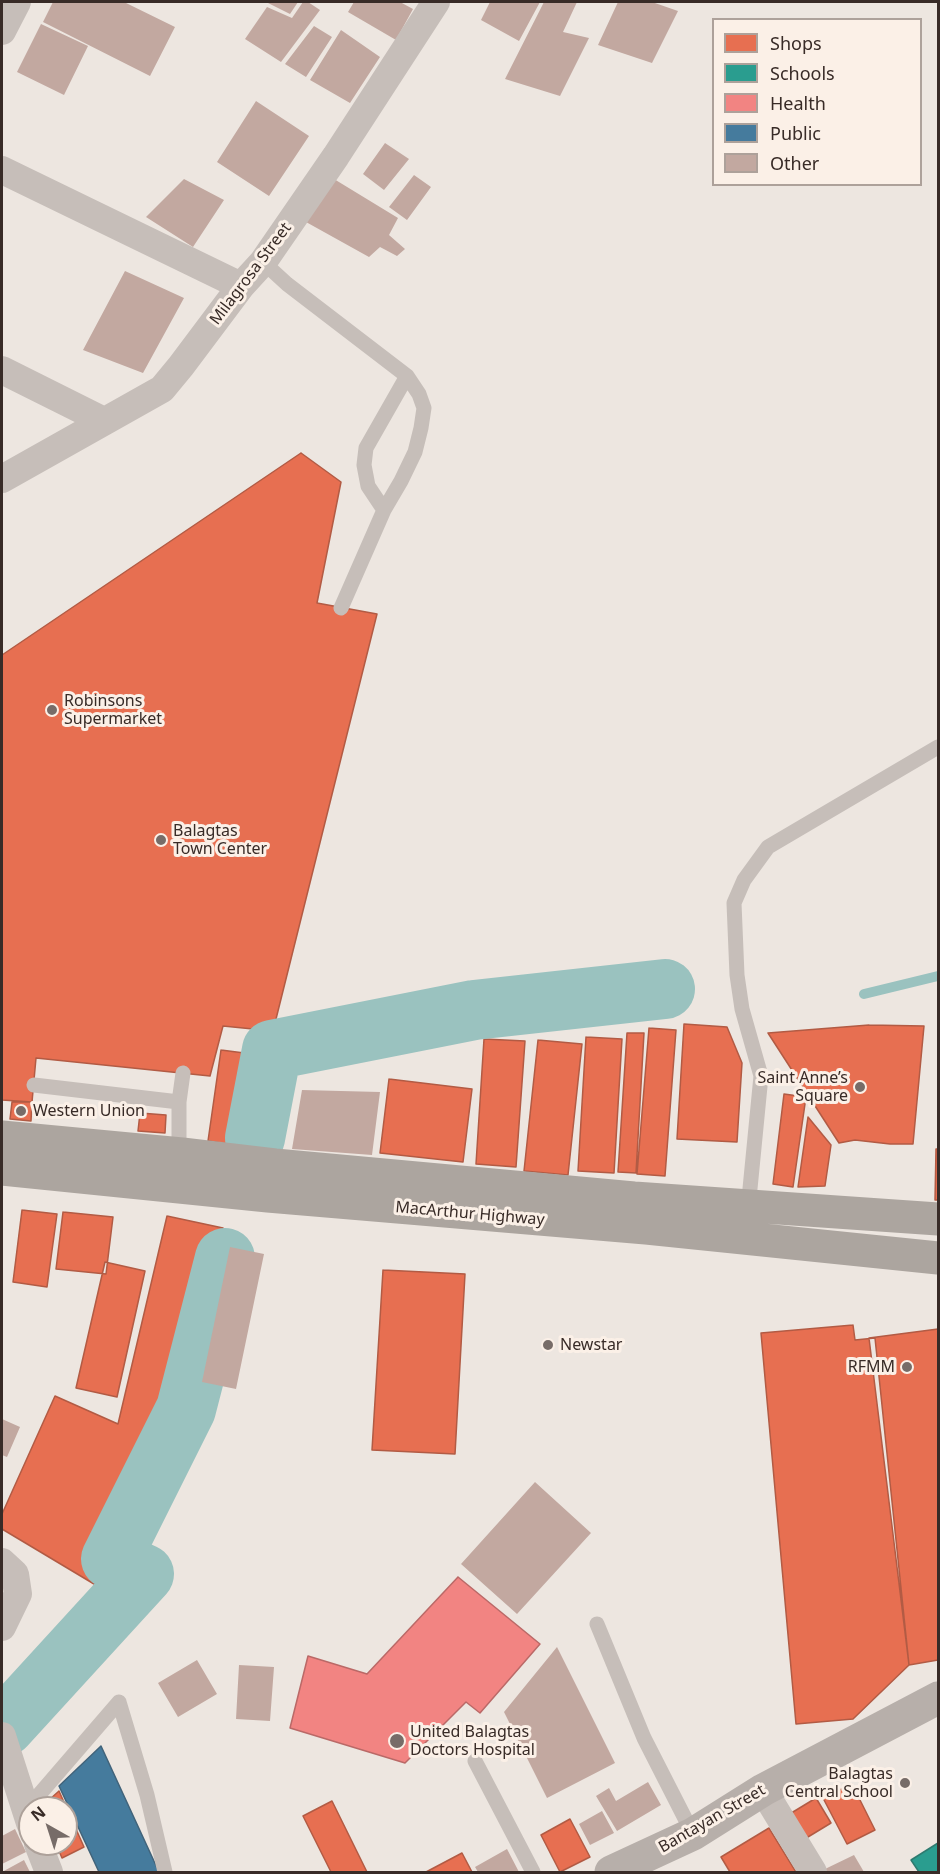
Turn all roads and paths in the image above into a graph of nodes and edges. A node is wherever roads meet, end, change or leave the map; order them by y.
1 (17, 2) edge
2 (436, 2) edge
3 (2, 31) edge
4 (2, 170) edge
5 (263, 262) junction
6 (241, 286) junction
7 (4, 375) edge
8 (407, 376) junction
9 (104, 421) junction
10 (2, 479) edge
11 (384, 510) junction
12 (341, 608) dead end
13 (939, 747) edge
14 (183, 1073) dead end
15 (34, 1085) dead end
16 (178, 1102) junction
17 (2, 1137) edge
18 (182, 1154) junction
19 (2, 1169) edge
20 (259, 1179) junction
21 (182, 1186) junction
22 (748, 1206) junction
23 (939, 1219) edge
24 (747, 1238) junction
25 (939, 1258) edge
26 (2, 1562) edge
27 (597, 1624) dead end
28 (2, 1627) edge
29 (939, 1698) edge
30 (2, 1736) edge
31 (475, 1761) dead end
32 (763, 1790) junction
33 (21, 1796) edge
34 (45, 1796) edge
35 (693, 1834) junction
36 (43, 1856) edge
37 (49, 1872) edge
38 (165, 1872) edge
39 (533, 1872) edge
40 (612, 1872) edge
41 (813, 1872) edge

1 - 3 street
2 - 5 street, Milagrosa Street
4 - 6 street
5 - 6 street, Milagrosa Street
5 - 8 lane
6 - 9 street, Milagrosa Street
7 - 9 street
8 - 11 lane
8 - 11 lane
9 - 10 street, Milagrosa Street
11 - 12 lane
13 - 22 lane
14 - 16 lane
15 - 16 lane
16 - 18 lane
17 - 18 highway, MacArthur Highway
18 - 20 highway, MacArthur Highway
18 - 21 lane
19 - 21 highway, MacArthur Highway
20 - 21 highway, MacArthur Highway
20 - 22 highway, MacArthur Highway
20 - 24 highway, MacArthur Highway
22 - 23 highway, MacArthur Highway
22 - 24 lane
24 - 25 highway, MacArthur Highway
26 - 28 street
27 - 35 lane
29 - 32 main road, Bantayan Street
30 - 33 street
31 - 39 lane
32 - 35 main road, Bantayan Street
32 - 41 street
34 - 38 lane
35 - 40 main road, Bantayan Street
36 - 37 street

